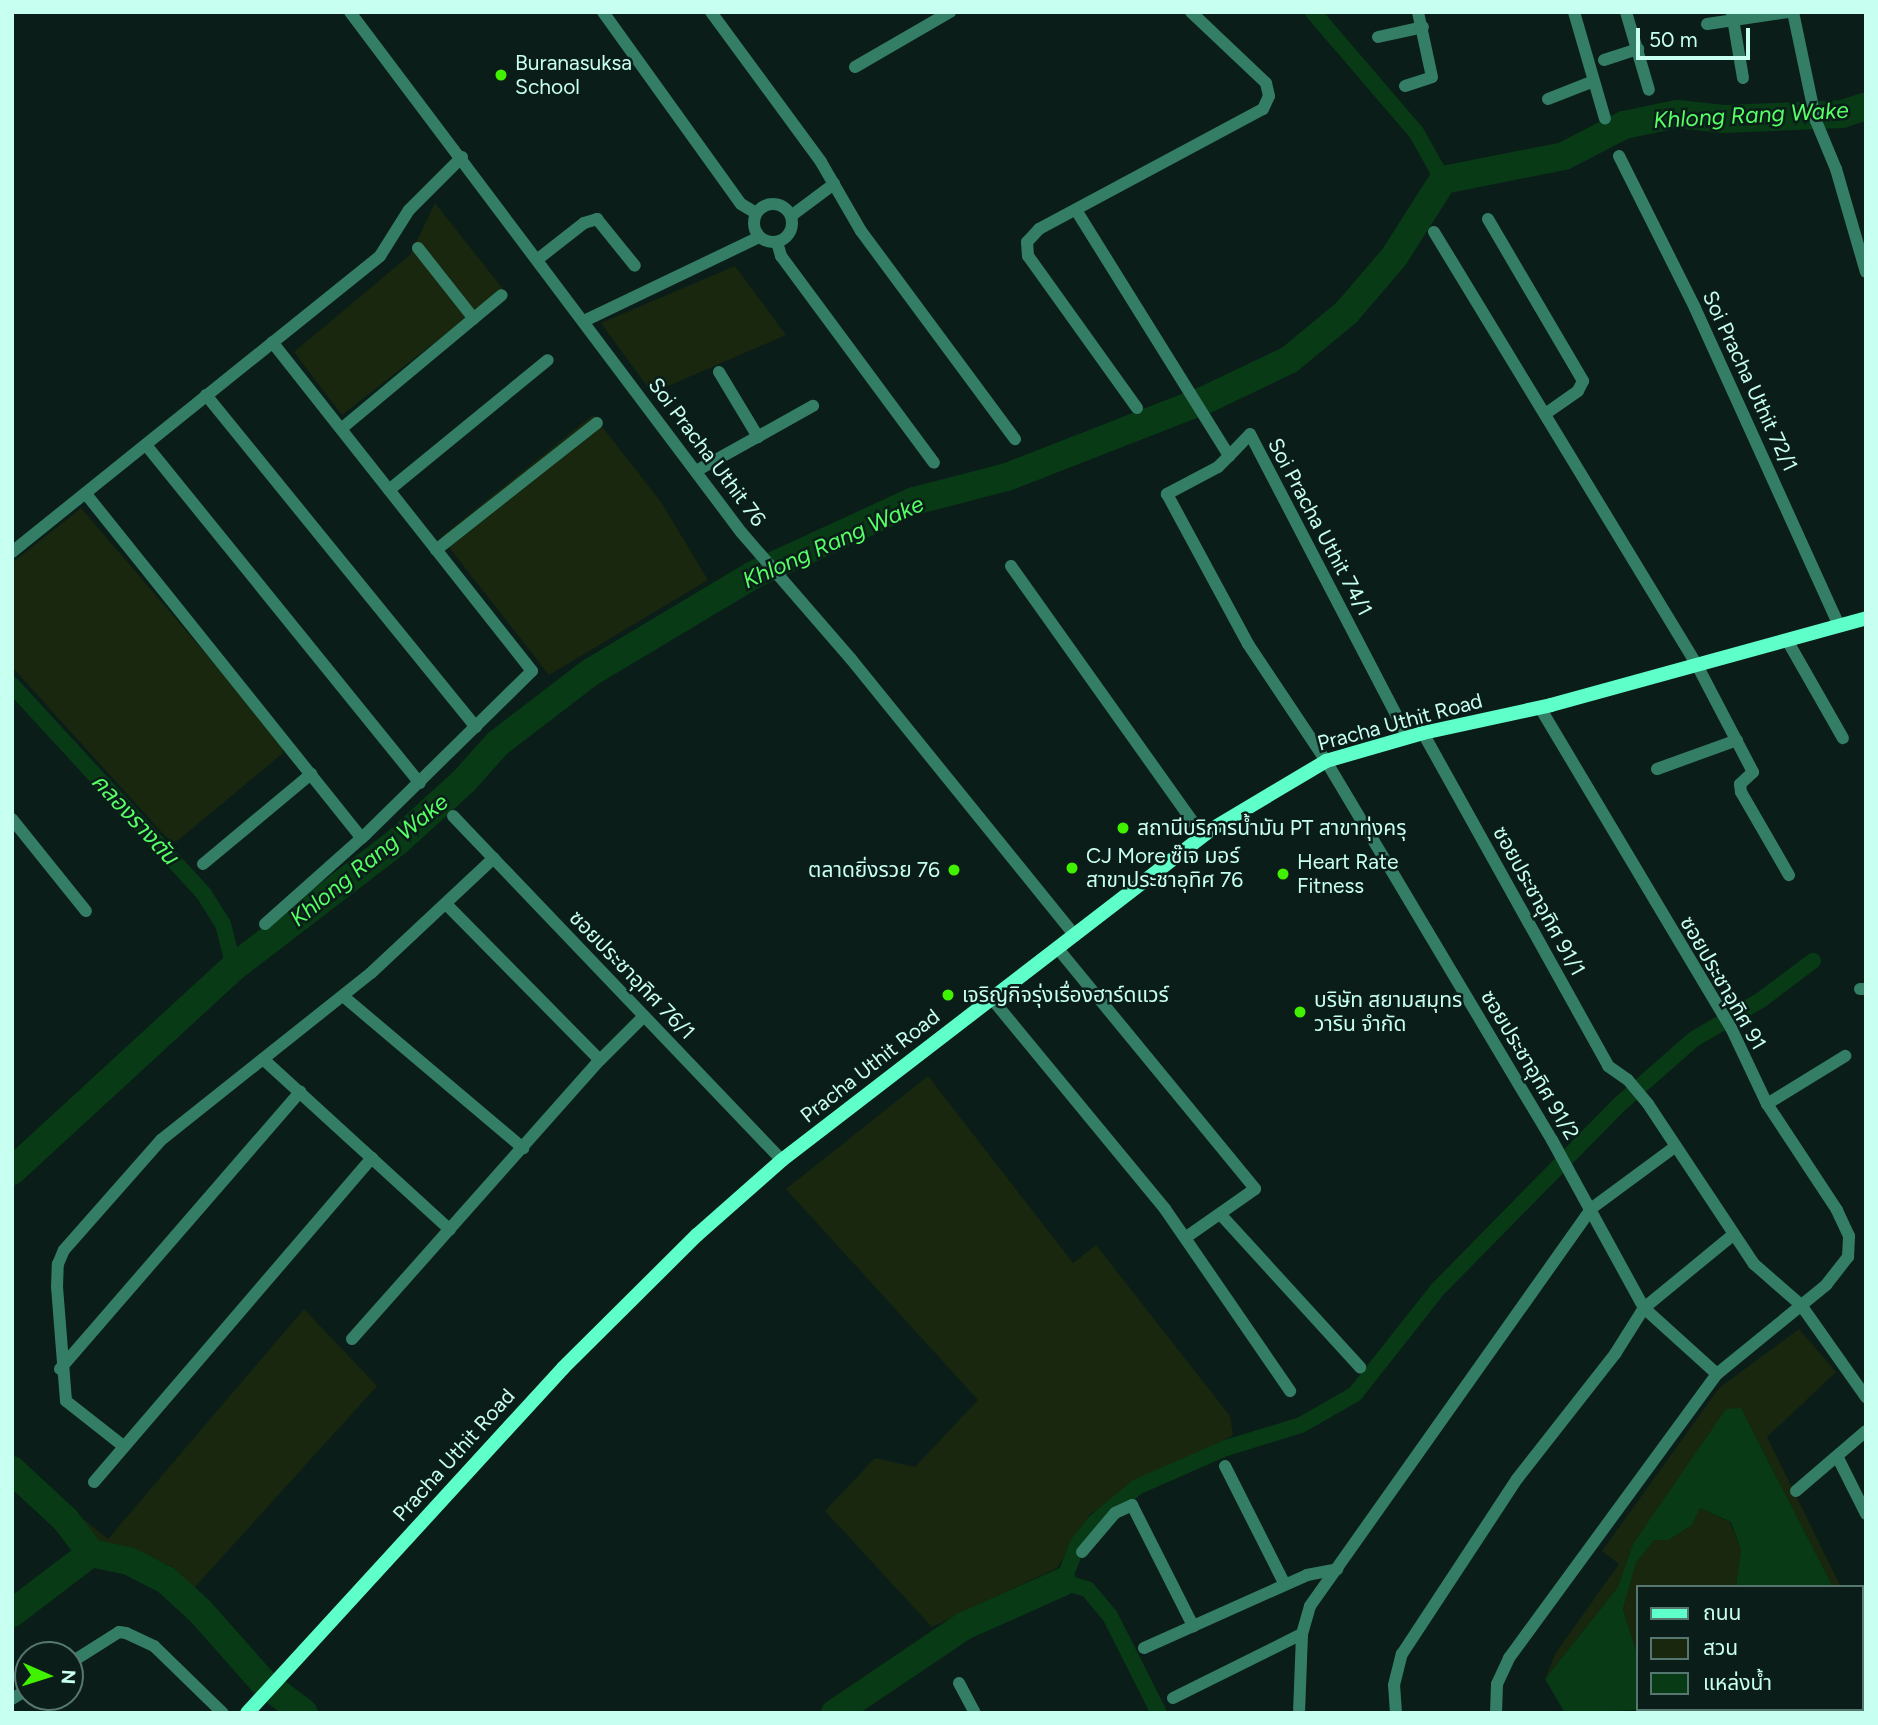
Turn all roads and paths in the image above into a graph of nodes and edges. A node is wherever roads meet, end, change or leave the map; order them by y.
1 (350, 12) edge
2 (603, 12) edge
3 (712, 12) edge
4 (950, 12) edge
5 (1191, 12) edge
6 (1418, 12) edge
7 (1574, 12) edge
8 (1626, 12) edge
9 (1788, 12) edge
10 (1793, 12) edge
11 (1733, 16) edge
12 (1707, 24) dead end
13 (1423, 27) junction
14 (1378, 37) dead end
15 (1638, 49) junction
16 (1604, 60) dead end
17 (855, 67) dead end
18 (1743, 79) dead end
19 (1594, 81) junction
20 (1405, 86) dead end
21 (1649, 90) dead end
22 (1548, 99) dead end
23 (1605, 119) dead end
24 (1619, 156) dead end
25 (462, 157) junction
26 (834, 184) junction
27 (1076, 210) junction
28 (755, 213) junction
29 (791, 216) junction
30 (1488, 219) dead end
31 (1434, 232) dead end
32 (759, 237) junction
33 (777, 242) junction
34 (418, 248) dead end
35 (537, 259) junction
36 (635, 266) dead end
37 (1865, 267) edge
38 (502, 295) dead end
39 (474, 319) junction
40 (584, 321) junction
41 (271, 342) junction
42 (548, 360) dead end
43 (719, 372) dead end
44 (206, 395) junction
45 (813, 406) dead end
46 (1137, 408) dead end
47 (1546, 413) junction
48 (597, 424) dead end
49 (341, 429) junction
50 (758, 437) junction
51 (1015, 439) dead end
52 (146, 445) junction
53 (1229, 456) junction
54 (934, 463) dead end
55 (696, 471) junction
56 (389, 490) junction
57 (86, 494) junction
58 (436, 550) junction
59 (12, 551) edge
60 (1011, 566) dead end
61 (1866, 618) edge
62 (1839, 625) junction
63 (1787, 640) junction
64 (1697, 665) junction
65 (1540, 708) junction
66 (476, 727) junction
67 (1423, 733) junction
68 (1408, 737) junction
69 (1843, 737) dead end
70 (1737, 740) junction
71 (1326, 761) junction
72 (1657, 769) dead end
73 (311, 774) junction
74 (420, 783) junction
75 (453, 816) dead end
76 (12, 819) edge
77 (1203, 836) junction
78 (362, 838) junction
79 (494, 858) junction
80 (203, 864) dead end
81 (1789, 875) dead end
82 (446, 904) junction
83 (86, 911) dead end
84 (265, 924) dead end
85 (1075, 936) junction
86 (1059, 950) junction
87 (343, 996) junction
88 (992, 999) junction
89 (644, 1016) junction
90 (1844, 1056) dead end
91 (263, 1059) junction
92 (600, 1060) junction
93 (300, 1092) junction
94 (1766, 1104) junction
95 (1676, 1146) junction
96 (523, 1148) junction
97 (372, 1158) junction
98 (782, 1160) junction
99 (1592, 1208) junction
100 (1222, 1216) junction
101 (450, 1230) junction
102 (1733, 1236) junction
103 (1185, 1238) junction
104 (1801, 1306) junction
105 (1644, 1308) junction
106 (352, 1339) dead end
107 (1360, 1367) dead end
108 (60, 1368) junction
109 (1717, 1374) junction
110 (1290, 1391) dead end
111 (1866, 1397) edge
112 (1866, 1432) edge
113 (122, 1445) junction
114 (1837, 1456) junction
115 (1225, 1466) dead end
116 (94, 1482) dead end
117 (1796, 1491) dead end
118 (1866, 1514) edge
119 (1082, 1552) dead end
120 (1337, 1569) junction
121 (1285, 1586) junction
122 (1193, 1626) junction
123 (1302, 1634) junction
124 (1144, 1648) dead end
125 (84, 1654) edge
126 (959, 1683) dead end
127 (1173, 1698) dead end
128 (251, 1708) edge
129 (223, 1713) edge
130 (975, 1713) edge
131 (1299, 1713) edge
132 (1396, 1713) edge
133 (1496, 1713) edge

1 - 25 street, Soi Pracha Uthit 76
2 - 28 street
3 - 26 street
4 - 17 street
5 - 27 street
6 - 13 street
7 - 19 street
8 - 15 street
9 - 11 street
10 - 37 street
11 - 12 street
11 - 18 street
13 - 14 street
13 - 20 street
15 - 16 street
15 - 21 street
19 - 22 street
19 - 23 street
24 - 62 street, Soi Pracha Uthit 72/1
25 - 35 street, Soi Pracha Uthit 76
25 - 41 street
26 - 29 street
26 - 51 street
27 - 46 street
27 - 53 street
28 - 29 street
28 - 32 street
29 - 33 street
30 - 47 street
31 - 47 street
32 - 33 street
32 - 40 street
33 - 54 street
34 - 39 street
35 - 36 street
35 - 40 street, Soi Pracha Uthit 76
38 - 39 street
39 - 49 street
40 - 55 street, Soi Pracha Uthit 76
41 - 44 street
41 - 49 street
42 - 56 street
43 - 50 street
44 - 52 street
44 - 66 street
45 - 50 street
47 - 64 street
48 - 58 street
49 - 56 street
50 - 55 street
52 - 57 street
52 - 74 street
53 - 68 street, Soi Pracha Uthit 74/1
53 - 71 street, ซอยประชาอุทิศ 91/2
55 - 85 street, Soi Pracha Uthit 76
56 - 58 street
57 - 59 street
57 - 73 street
58 - 66 street
60 - 77 street
61 - 62 main road, Pracha Uthit Road
62 - 63 main road, Pracha Uthit Road
63 - 64 main road, Pracha Uthit Road
63 - 69 street
64 - 65 main road, Pracha Uthit Road
64 - 70 street
65 - 67 main road, Pracha Uthit Road
65 - 94 street, ซอยประชาอุทิศ 91
66 - 74 street
67 - 68 main road, Pracha Uthit Road
67 - 95 street, ซอยประชาอุทิศ 91/1
68 - 71 main road, Pracha Uthit Road
70 - 72 street
70 - 81 street
71 - 77 main road, Pracha Uthit Road
71 - 99 street, ซอยประชาอุทิศ 91/2
73 - 78 street
73 - 80 street
74 - 78 street
75 - 79 street, ซอยประชาอุทิศ 76/1
76 - 83 street
77 - 85 main road, Pracha Uthit Road
78 - 84 street
79 - 82 street
79 - 89 street, ซอยประชาอุทิศ 76/1
82 - 87 street
82 - 92 street
85 - 86 main road, Pracha Uthit Road
86 - 88 main road, Pracha Uthit Road
86 - 100 street
87 - 91 street
87 - 96 street
88 - 98 main road, Pracha Uthit Road
88 - 103 street
89 - 92 street
89 - 98 street, ซอยประชาอุทิศ 76/1
90 - 94 street
91 - 93 street
91 - 108 street
92 - 96 street
93 - 97 street
93 - 108 street
94 - 104 street, ซอยประชาอุทิศ 91
95 - 99 street
95 - 102 street, ซอยประชาอุทิศ 91/1
96 - 101 street
97 - 101 street
97 - 113 street
98 - 128 main road, Pracha Uthit Road
99 - 105 street, ซอยประชาอุทิศ 91/2
99 - 120 street
100 - 103 street
100 - 107 street
101 - 106 street
102 - 104 street, ซอยประชาอุทิศ 91/1
102 - 105 street
103 - 110 street
104 - 109 street, ซอยประชาอุทิศ 91
104 - 111 street, ซอยประชาอุทิศ 91/1
105 - 109 street, ซอยประชาอุทิศ 91/2
105 - 132 street
108 - 113 street
109 - 133 street, ซอยประชาอุทิศ 91
112 - 114 street
113 - 116 street
114 - 117 street
114 - 118 street
115 - 121 street
119 - 122 street
120 - 121 street
120 - 123 street
121 - 122 street
122 - 124 street
123 - 127 street
123 - 131 street
125 - 129 street
126 - 130 street

